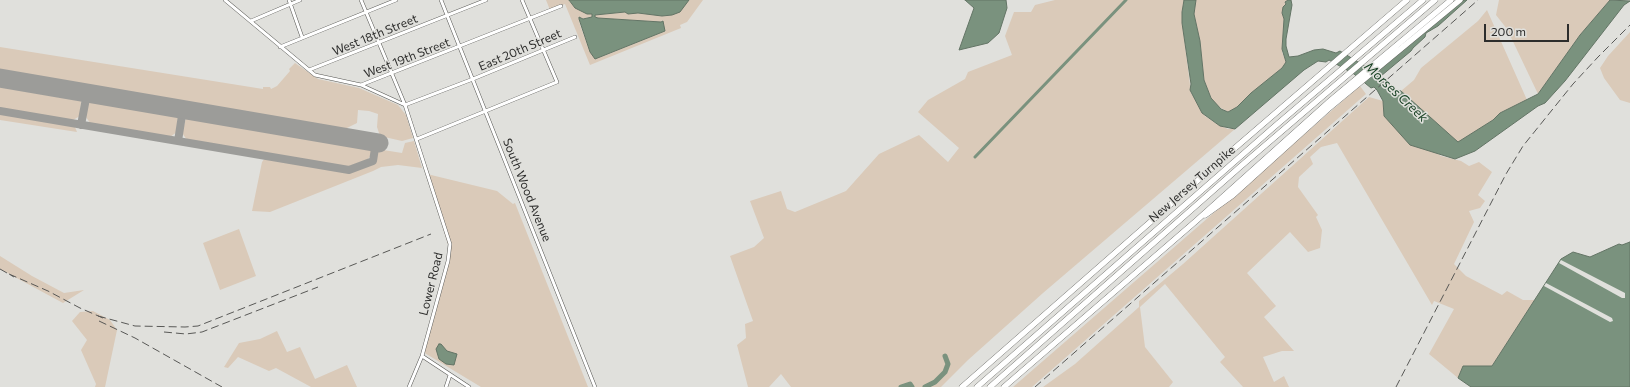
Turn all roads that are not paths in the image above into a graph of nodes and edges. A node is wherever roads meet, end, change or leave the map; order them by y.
1 (225, 0) edge
2 (300, 0) edge
3 (361, 0) edge
4 (396, 0) edge
5 (441, 0) edge
6 (486, 0) edge
7 (522, 0) edge
8 (1407, 0) edge
9 (1423, 0) edge
10 (1435, 0) edge
11 (1451, 0) edge
12 (1460, 0) edge
13 (290, 2) edge
14 (561, 6) dead end
15 (366, 12) junction
16 (447, 15) junction
17 (530, 18) junction
18 (251, 21) junction
19 (302, 37) junction
20 (575, 37) dead end
21 (378, 43) junction
22 (280, 47) junction
23 (460, 47) junction
24 (543, 50) junction
25 (309, 71) junction
26 (391, 74) junction
27 (473, 79) junction
28 (361, 86) junction
29 (405, 105) junction
30 (486, 112) junction
31 (416, 139) junction
32 (1196, 220) junction
33 (422, 356) junction
34 (450, 375) junction
35 (409, 387) edge
36 (446, 387) edge
37 (469, 387) edge
38 (595, 387) edge
39 (962, 387) edge
40 (976, 387) edge
41 (990, 387) edge
42 (1004, 387) edge

1 - 18 street
2 - 13 street
3 - 15 street, Lower Road
4 - 15 street
5 - 16 street, South Wood Avenue
6 - 16 street, West 18th Street
7 - 17 street
8 - 39 highway, New Jersey Turnpike
9 - 40 highway, New Jersey Turnpike
10 - 41 highway, New Jersey Turnpike
11 - 32 highway
12 - 32 highway
13 - 18 street
13 - 19 street
14 - 17 street, West 19th Street
15 - 19 street
15 - 21 street, Lower Road
16 - 21 street, West 18th Street
16 - 23 street, South Wood Avenue
17 - 23 street, West 19th Street
17 - 24 street
18 - 22 street
19 - 22 street
20 - 24 street, East 20th Street
21 - 25 street, West 18th Street
21 - 26 street, Lower Road
22 - 25 street
23 - 26 street, West 19th Street
23 - 27 street, South Wood Avenue
24 - 27 street, East 20th Street
24 - 30 street
25 - 28 street
26 - 28 street, West 19th Street
26 - 29 street, Lower Road
27 - 29 street, East 20th Street
27 - 30 street, South Wood Avenue
28 - 29 street
29 - 31 street, Lower Road
30 - 31 street
30 - 38 street, South Wood Avenue
31 - 33 street, Lower Road
32 - 42 highway
33 - 34 street
33 - 35 street, Lower Road
34 - 36 street
34 - 37 street

